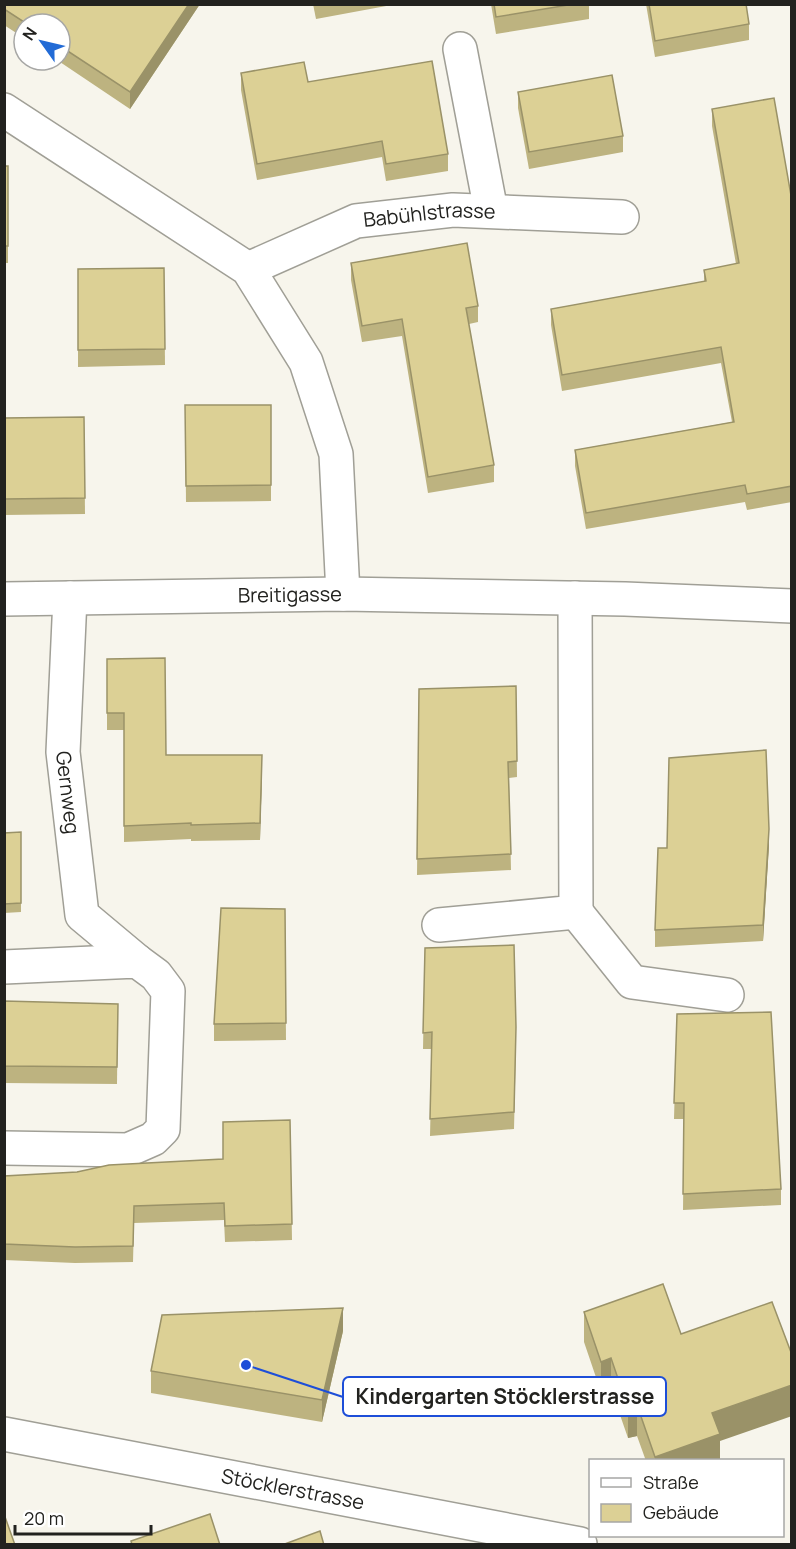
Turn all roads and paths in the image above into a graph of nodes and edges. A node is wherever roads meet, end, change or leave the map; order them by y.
1 (460, 49) dead end
2 (4, 110) edge
3 (491, 211) junction
4 (622, 217) dead end
5 (248, 269) junction
6 (343, 594) junction
7 (70, 598) junction
8 (575, 598) junction
9 (4, 599) edge
10 (792, 606) edge
11 (576, 912) junction
12 (439, 925) dead end
13 (137, 961) junction
14 (4, 967) edge
15 (727, 995) dead end
16 (4, 1148) edge
17 (4, 1434) edge
18 (580, 1545) edge

1 - 3 street
2 - 5 street
3 - 4 street, Babühlstrasse
3 - 5 street, Babühlstrasse
5 - 6 street
6 - 7 street, Breitigasse
6 - 8 street, Breitigasse
7 - 9 street, Breitigasse
7 - 13 street, Gernweg
8 - 10 street, Breitigasse
8 - 11 street
11 - 12 street
11 - 15 street
13 - 14 street
13 - 16 street, Gernweg
17 - 18 street, Stöcklerstrasse

